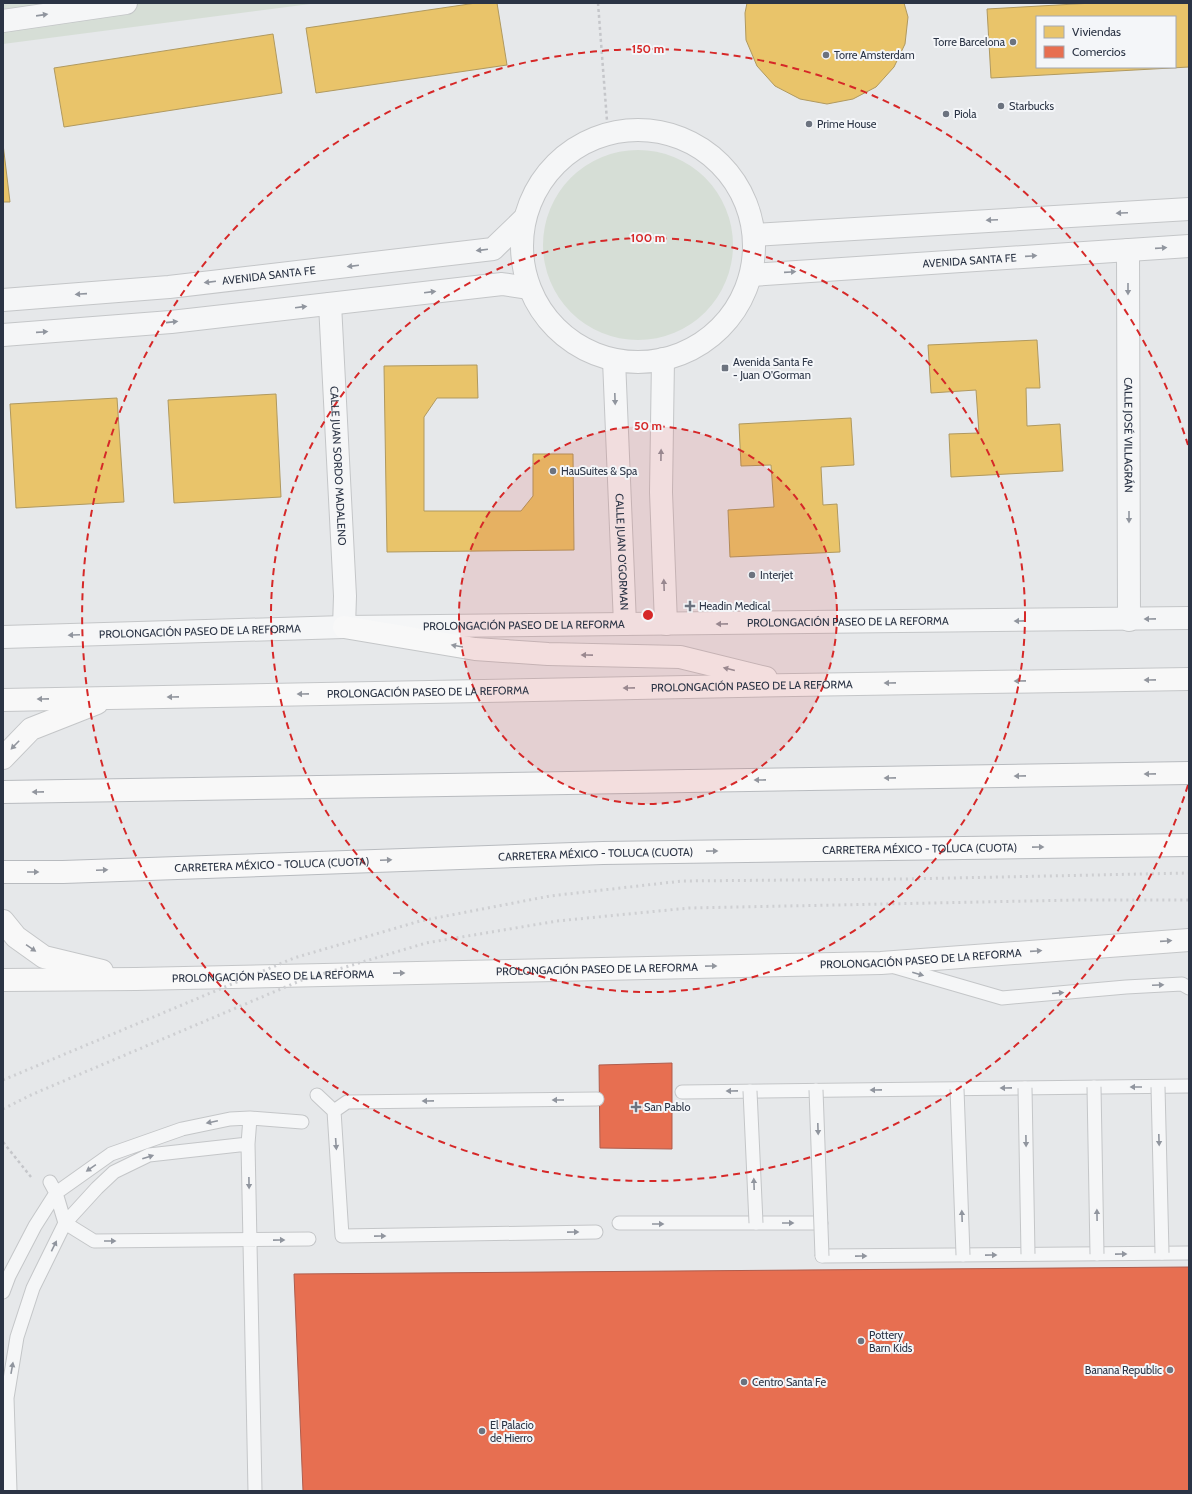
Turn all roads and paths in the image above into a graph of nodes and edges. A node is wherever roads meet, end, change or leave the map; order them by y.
1 (126, 3) edge
2 (598, 3) edge
3 (3, 20) edge
4 (608, 134) junction
5 (1189, 209) edge
6 (523, 220) junction
7 (754, 234) junction
8 (1189, 246) edge
9 (1128, 250) junction
10 (751, 274) junction
11 (528, 288) junction
12 (3, 300) edge
13 (330, 304) junction
14 (3, 335) edge
15 (614, 360) junction
16 (663, 360) junction
17 (1189, 618) edge
18 (1129, 620) junction
19 (625, 624) junction
20 (666, 624) junction
21 (344, 627) junction
22 (3, 637) edge
23 (1189, 679) edge
24 (794, 685) junction
25 (112, 698) junction
26 (3, 700) edge
27 (3, 758) edge
28 (1189, 773) edge
29 (3, 792) edge
30 (1189, 845) edge
31 (3, 872) edge
32 (3, 921) edge
33 (1189, 940) edge
34 (881, 963) junction
35 (136, 979) junction
36 (3, 980) edge
37 (1189, 988) edge
38 (1189, 1086) edge
39 (1094, 1087) junction
40 (1158, 1087) junction
41 (1025, 1088) junction
42 (958, 1089) junction
43 (816, 1090) junction
44 (750, 1091) junction
45 (682, 1092) dead end
46 (317, 1095) dead end
47 (596, 1099) dead end
48 (334, 1111) junction
49 (250, 1118) junction
50 (302, 1122) dead end
51 (248, 1144) junction
52 (53, 1187) junction
53 (65, 1223) junction
54 (756, 1223) junction
55 (821, 1223) junction
56 (619, 1224) dead end
57 (596, 1232) dead end
58 (309, 1239) dead end
59 (250, 1240) junction
60 (1162, 1253) junction
61 (1189, 1253) edge
62 (1028, 1254) junction
63 (1097, 1254) junction
64 (963, 1255) junction
65 (3, 1292) edge
66 (10, 1491) edge
67 (255, 1491) edge

3 -> 1 street
2 - 4 path
4 - 6 street
4 - 7 street
5 -> 7 street
6 - 11 street
6 -> 12 street, AVENIDA SANTA FE
7 - 10 street
9 -> 8 street, AVENIDA SANTA FE
10 -> 9 street, AVENIDA SANTA FE
9 -> 18 street, CALLE JOSÉ VILLAGRÁN
10 - 16 street
13 -> 11 street
11 - 15 street
14 -> 13 street
13 - 21 street, CALLE JUAN SORDO MADALENO
15 - 16 street
15 -> 19 street, CALLE JUAN O'GORMAN
20 -> 16 street
17 -> 18 street, PROLONGACIÓN PASEO DE LA REFORMA
18 -> 20 street, PROLONGACIÓN PASEO DE LA REFORMA
19 - 20 street, PROLONGACIÓN PASEO DE LA REFORMA
19 - 21 street, PROLONGACIÓN PASEO DE LA REFORMA
21 -> 22 street, PROLONGACIÓN PASEO DE LA REFORMA
24 -> 21 main road
23 -> 24 main road, PROLONGACIÓN PASEO DE LA REFORMA
24 -> 25 main road, PROLONGACIÓN PASEO DE LA REFORMA
25 -> 26 main road, PROLONGACIÓN PASEO DE LA REFORMA
25 -> 27 main road
28 -> 29 main road
31 -> 30 main road, CARRETERA MÉXICO - TOLUCA (CUOTA)
32 -> 35 main road
34 -> 33 main road, PROLONGACIÓN PASEO DE LA REFORMA
35 -> 34 main road, PROLONGACIÓN PASEO DE LA REFORMA
34 -> 37 lane
35 - 36 main road, PROLONGACIÓN PASEO DE LA REFORMA
38 - 40 lane
40 -> 39 lane
39 - 41 lane
63 -> 39 lane, bridge
40 -> 60 lane, bridge
41 -> 42 lane
41 -> 62 lane, bridge
42 -> 43 lane
64 -> 42 lane, bridge
43 - 44 lane
43 -> 55 lane, bridge
44 -> 45 lane
54 -> 44 lane, bridge
46 - 48 lane
47 -> 48 lane
48 -> 57 lane
49 - 50 lane
49 - 51 lane
49 -> 52 lane
53 -> 51 lane
51 -> 59 lane
52 - 53 lane
52 - 65 lane
53 -> 59 lane
66 -> 53 lane
54 -> 55 lane
56 -> 54 lane
55 -> 64 lane, bridge
59 -> 58 lane
59 - 67 lane
60 - 61 lane
63 -> 60 lane
62 - 63 lane
64 -> 62 lane

